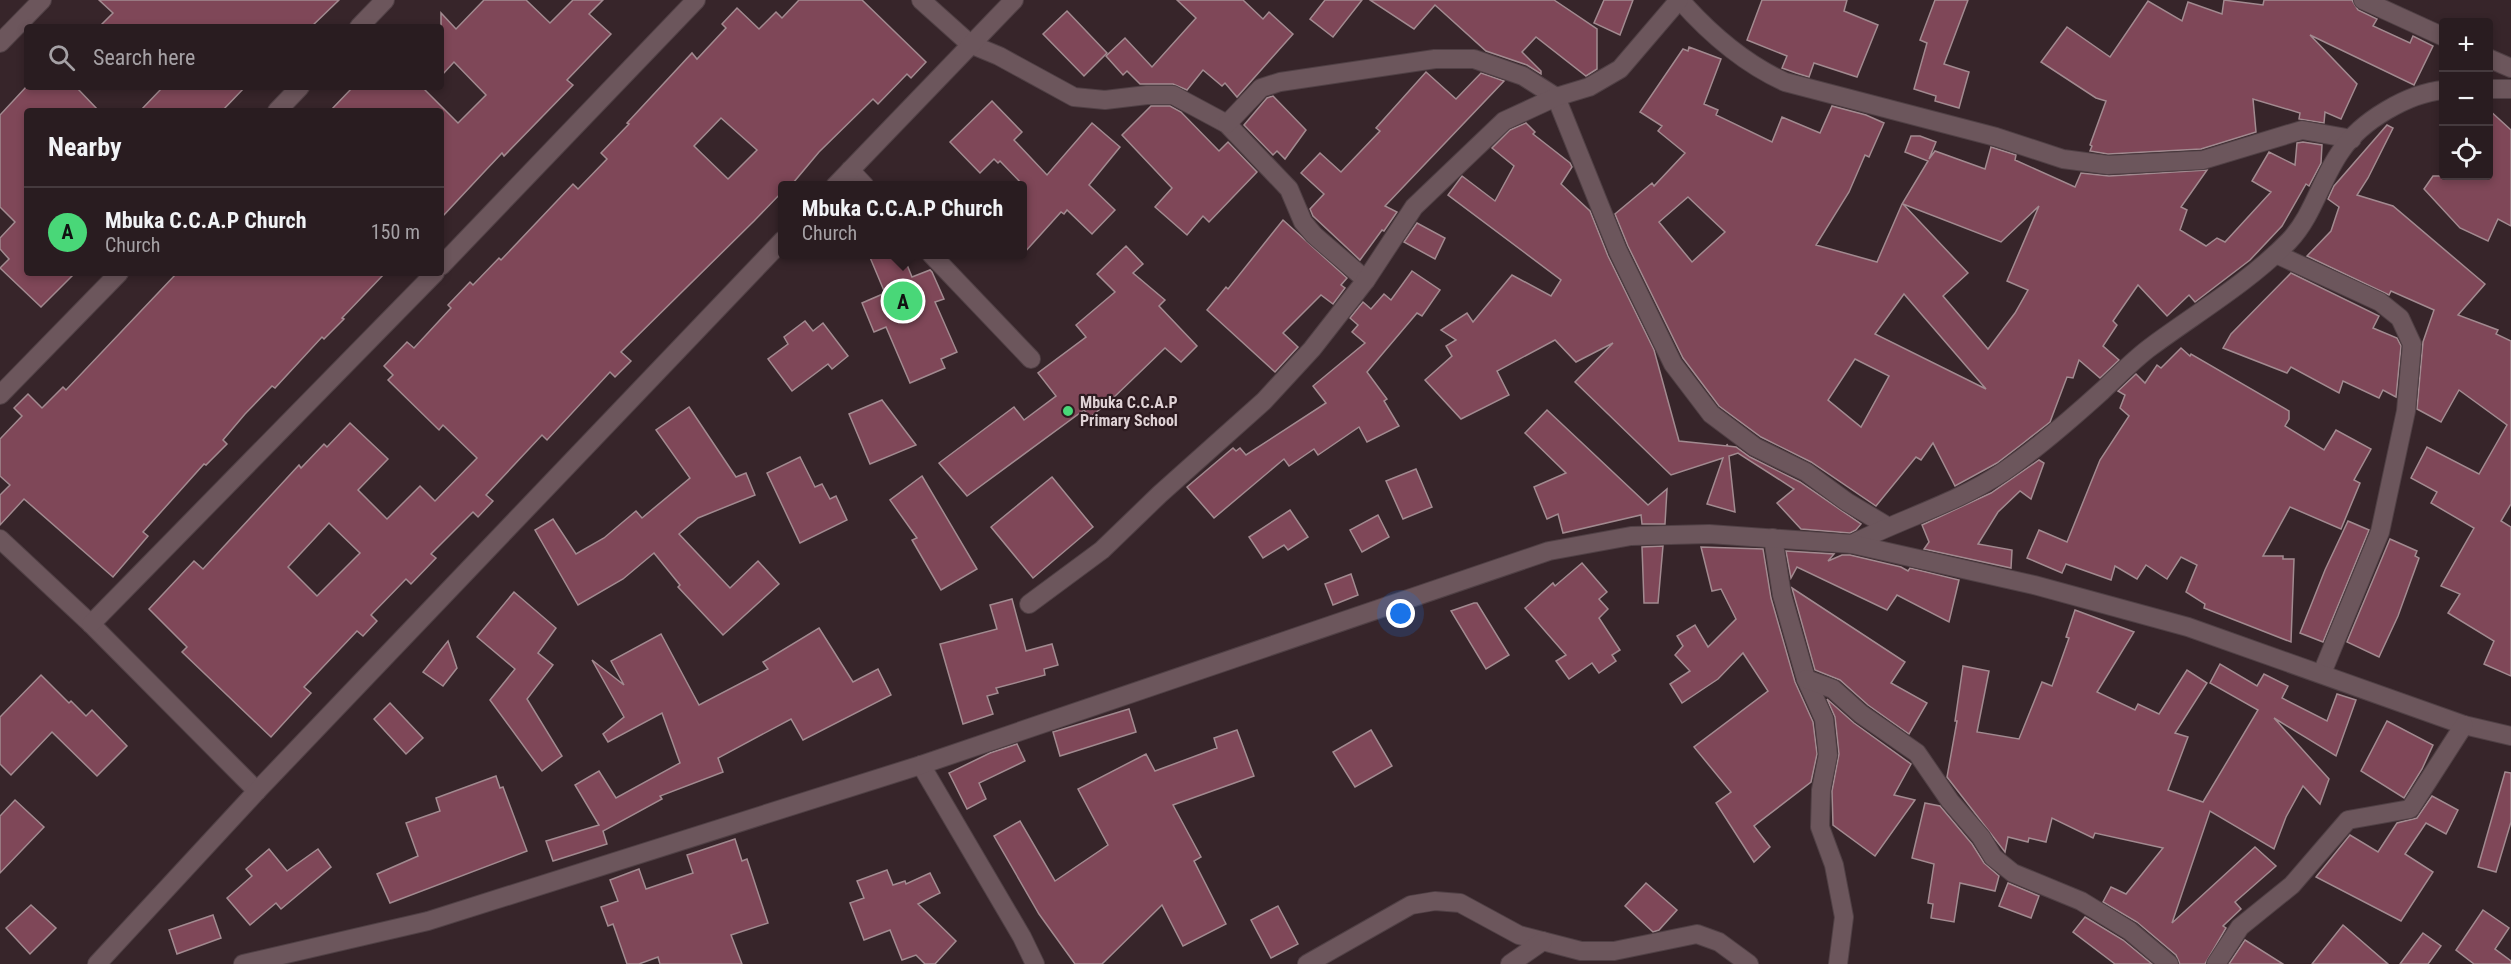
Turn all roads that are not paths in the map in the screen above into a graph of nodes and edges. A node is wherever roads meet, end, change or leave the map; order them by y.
1 (42, 0) edge
2 (385, 0) edge
3 (696, 0) edge
4 (921, 0) edge
5 (1014, 0) edge
6 (1679, 0) edge
7 (2363, 0) edge
8 (362, 24) edge
9 (2439, 35) edge
10 (0, 43) edge
11 (970, 44) junction
12 (2493, 60) edge
13 (2511, 68) edge
14 (2493, 89) edge
15 (2511, 89) edge
16 (297, 90) edge
17 (2439, 91) edge
18 (1556, 97) junction
19 (280, 108) edge
20 (1227, 124) junction
21 (2352, 139) junction
22 (850, 170) junction
23 (840, 181) edge
24 (860, 181) edge
25 (778, 245) edge
26 (2276, 254) junction
27 (935, 259) edge
28 (444, 263) edge
29 (116, 276) edge
30 (432, 276) edge
31 (1366, 280) junction
32 (1031, 359) dead end
33 (0, 394) edge
34 (1887, 526) junction
35 (1773, 537) junction
36 (0, 539) edge
37 (1852, 544) junction
38 (1029, 604) dead end
39 (91, 624) junction
40 (2322, 673) junction
41 (1806, 679) junction
42 (2464, 724) junction
43 (2511, 736) edge
44 (921, 765) junction
45 (257, 791) junction
46 (1543, 941) junction
47 (97, 964) edge
48 (243, 964) edge
49 (1035, 964) edge
50 (1307, 964) edge
51 (1510, 964) edge
52 (1749, 964) edge
53 (1838, 964) edge
54 (2169, 964) edge
55 (2216, 964) edge

1 - 10 street
2 - 8 street
3 - 28 street
4 - 11 street
5 - 11 street
6 - 18 street
6 - 21 street
7 - 9 street
11 - 20 street
11 - 22 street
12 - 13 street
14 - 15 street
16 - 19 street
17 - 21 street
18 - 20 street
18 - 31 street
18 - 34 street
20 - 31 street
21 - 26 street
22 - 23 street
22 - 24 street
25 - 45 street
26 - 34 street
26 - 40 street
27 - 32 street
29 - 33 street
30 - 39 street
31 - 38 street
34 - 37 street
35 - 37 street
35 - 41 street
35 - 44 street
36 - 39 street
37 - 40 street
39 - 45 street
40 - 42 street
41 - 53 street
41 - 54 street
42 - 43 street
42 - 55 street
44 - 48 street
44 - 49 street
45 - 47 street
46 - 50 street
46 - 51 street
46 - 52 street

